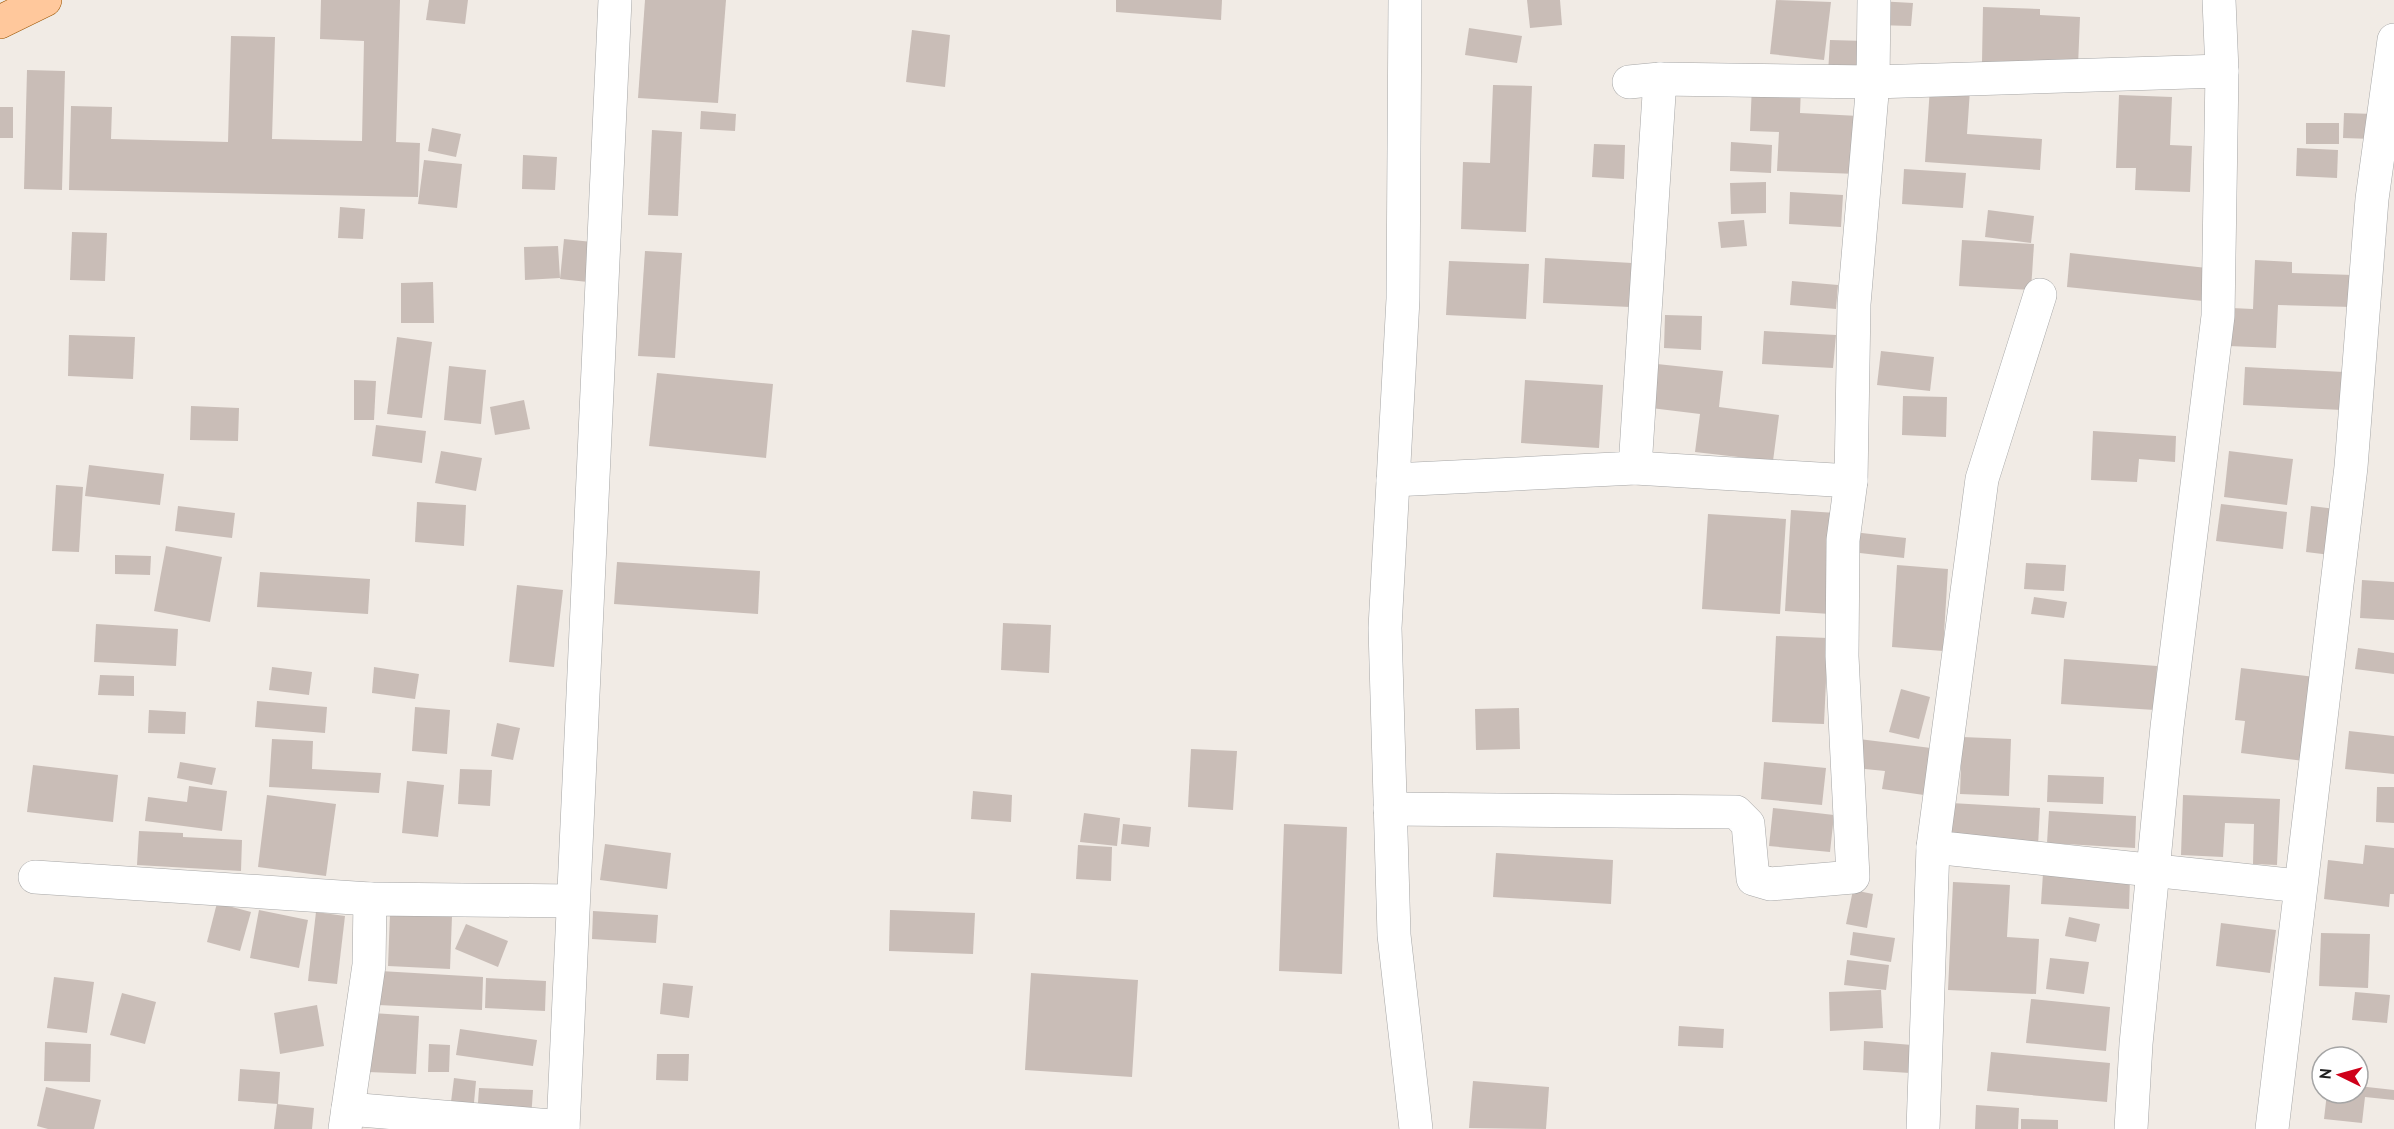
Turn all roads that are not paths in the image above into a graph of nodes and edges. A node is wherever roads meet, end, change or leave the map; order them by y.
1 (45, 0) edge
2 (615, 0) edge
3 (1405, 0) edge
4 (1874, 0) edge
5 (2219, 0) edge
6 (0, 22) edge
7 (2394, 40) edge
8 (2222, 71) junction
9 (1873, 82) junction
10 (2040, 295) dead end
11 (1635, 468) junction
12 (1393, 480) junction
13 (1851, 481) junction
14 (1390, 809) junction
15 (1933, 847) junction
16 (2152, 870) junction
17 (35, 877) dead end
18 (2300, 886) junction
19 (370, 898) junction
20 (573, 901) junction
21 (346, 1119) edge
22 (563, 1128) edge
23 (1416, 1129) edge
24 (1923, 1129) edge
25 (2131, 1129) edge
26 (2271, 1129) edge

1 - 6 main road
2 - 20 street
3 - 12 street
4 - 9 street
5 - 8 street
7 - 18 street
8 - 9 street
8 - 16 street
9 - 11 street
9 - 13 street
10 - 15 street
11 - 12 street
11 - 13 street
12 - 14 street
13 - 14 street
14 - 23 street
15 - 16 street
15 - 24 street
16 - 18 street
16 - 25 street
17 - 19 street
18 - 26 street
19 - 20 street
19 - 21 street
20 - 22 street
21 - 22 street

